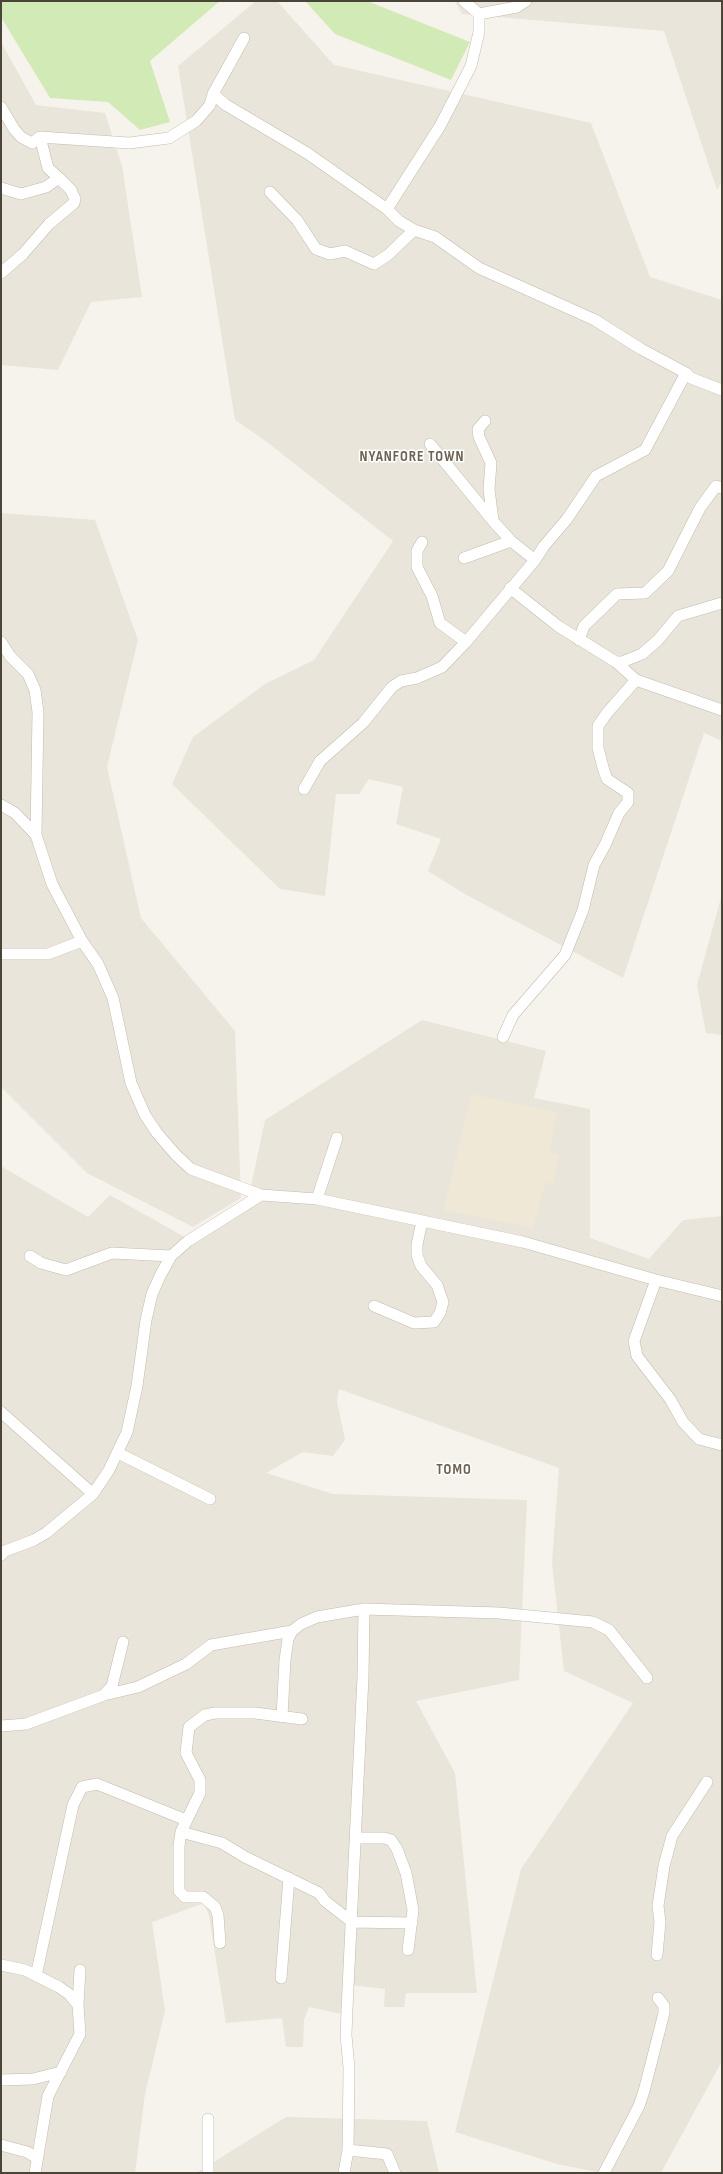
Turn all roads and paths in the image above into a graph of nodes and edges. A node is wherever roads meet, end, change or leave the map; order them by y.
1 (464, 1) edge
2 (526, 1) edge
3 (479, 14) junction
4 (244, 38) dead end
5 (213, 94) junction
6 (1, 107) edge
7 (40, 137) junction
8 (58, 178) junction
9 (1, 188) edge
10 (270, 192) dead end
11 (387, 209) junction
12 (414, 230) junction
13 (1, 273) edge
14 (686, 373) junction
15 (722, 390) edge
16 (485, 421) dead end
17 (430, 444) dead end
18 (722, 488) edge
19 (493, 521) junction
20 (511, 541) junction
21 (422, 542) dead end
22 (464, 558) dead end
23 (535, 560) junction
24 (510, 588) junction
25 (722, 603) edge
26 (579, 640) junction
27 (1, 642) edge
28 (466, 642) junction
29 (616, 662) junction
30 (636, 680) junction
31 (722, 710) edge
32 (304, 789) dead end
33 (1, 805) edge
34 (36, 835) junction
35 (82, 941) junction
36 (1, 954) edge
37 (503, 1037) dead end
38 (337, 1138) dead end
39 (261, 1195) junction
40 (317, 1199) junction
41 (422, 1221) junction
42 (30, 1256) dead end
43 (171, 1256) junction
44 (656, 1280) junction
45 (722, 1296) edge
46 (374, 1306) dead end
47 (1, 1412) edge
48 (722, 1445) edge
49 (118, 1453) junction
50 (93, 1494) junction
51 (210, 1499) dead end
52 (1, 1555) edge
53 (364, 1609) junction
54 (292, 1631) junction
55 (123, 1642) dead end
56 (647, 1678) dead end
57 (104, 1696) junction
58 (282, 1717) junction
59 (302, 1719) dead end
60 (1, 1726) edge
61 (707, 1782) dead end
62 (186, 1820) junction
63 (182, 1832) junction
64 (356, 1838) junction
65 (289, 1878) junction
66 (352, 1922) junction
67 (412, 1923) junction
68 (220, 1943) dead end
69 (408, 1950) dead end
70 (657, 1956) dead end
71 (1, 1965) edge
72 (80, 1970) dead end
73 (36, 1976) junction
74 (281, 1978) dead end
75 (658, 1998) dead end
76 (78, 2005) junction
77 (61, 2072) junction
78 (1, 2080) edge
79 (208, 2119) dead end
80 (1, 2145) edge
81 (348, 2150) junction
82 (37, 2158) junction
83 (35, 2173) edge
84 (208, 2173) edge
85 (344, 2173) edge
86 (395, 2173) edge
87 (604, 2173) edge

1 - 3 street
2 - 3 street
3 - 11 street
4 - 5 street
5 - 7 street
5 - 11 street
6 - 7 street
7 - 8 street
8 - 9 street
8 - 13 street
10 - 12 street
11 - 12 street
12 - 14 street
14 - 15 street
14 - 23 street
16 - 19 street
17 - 19 street
18 - 26 street
19 - 20 street
20 - 22 street
20 - 23 street
21 - 28 street
23 - 24 street
24 - 26 street
24 - 28 street
25 - 29 street
26 - 29 street
27 - 34 street
28 - 32 street
29 - 30 street
30 - 31 street
30 - 37 street
33 - 34 street
34 - 35 street
35 - 36 street
35 - 39 street
38 - 40 street
39 - 40 street
39 - 43 street
40 - 41 street
41 - 44 street
41 - 46 street
42 - 43 street
43 - 49 street
44 - 45 street
44 - 48 street
47 - 50 street
49 - 50 street
49 - 51 street
50 - 52 street
53 - 54 street
53 - 56 street
53 - 64 street
54 - 57 street
54 - 58 street
55 - 57 street
57 - 60 street
58 - 59 street
58 - 62 street
61 - 70 street
62 - 63 street
62 - 73 street
63 - 65 street
63 - 68 street
64 - 66 street
64 - 67 street
65 - 66 street
65 - 74 street
66 - 67 street
66 - 81 street
67 - 69 street
71 - 73 street
72 - 76 street
73 - 76 street
75 - 87 street
76 - 77 street
77 - 78 street
77 - 82 street
79 - 84 street
80 - 82 street
81 - 85 street
81 - 86 street
82 - 83 street

